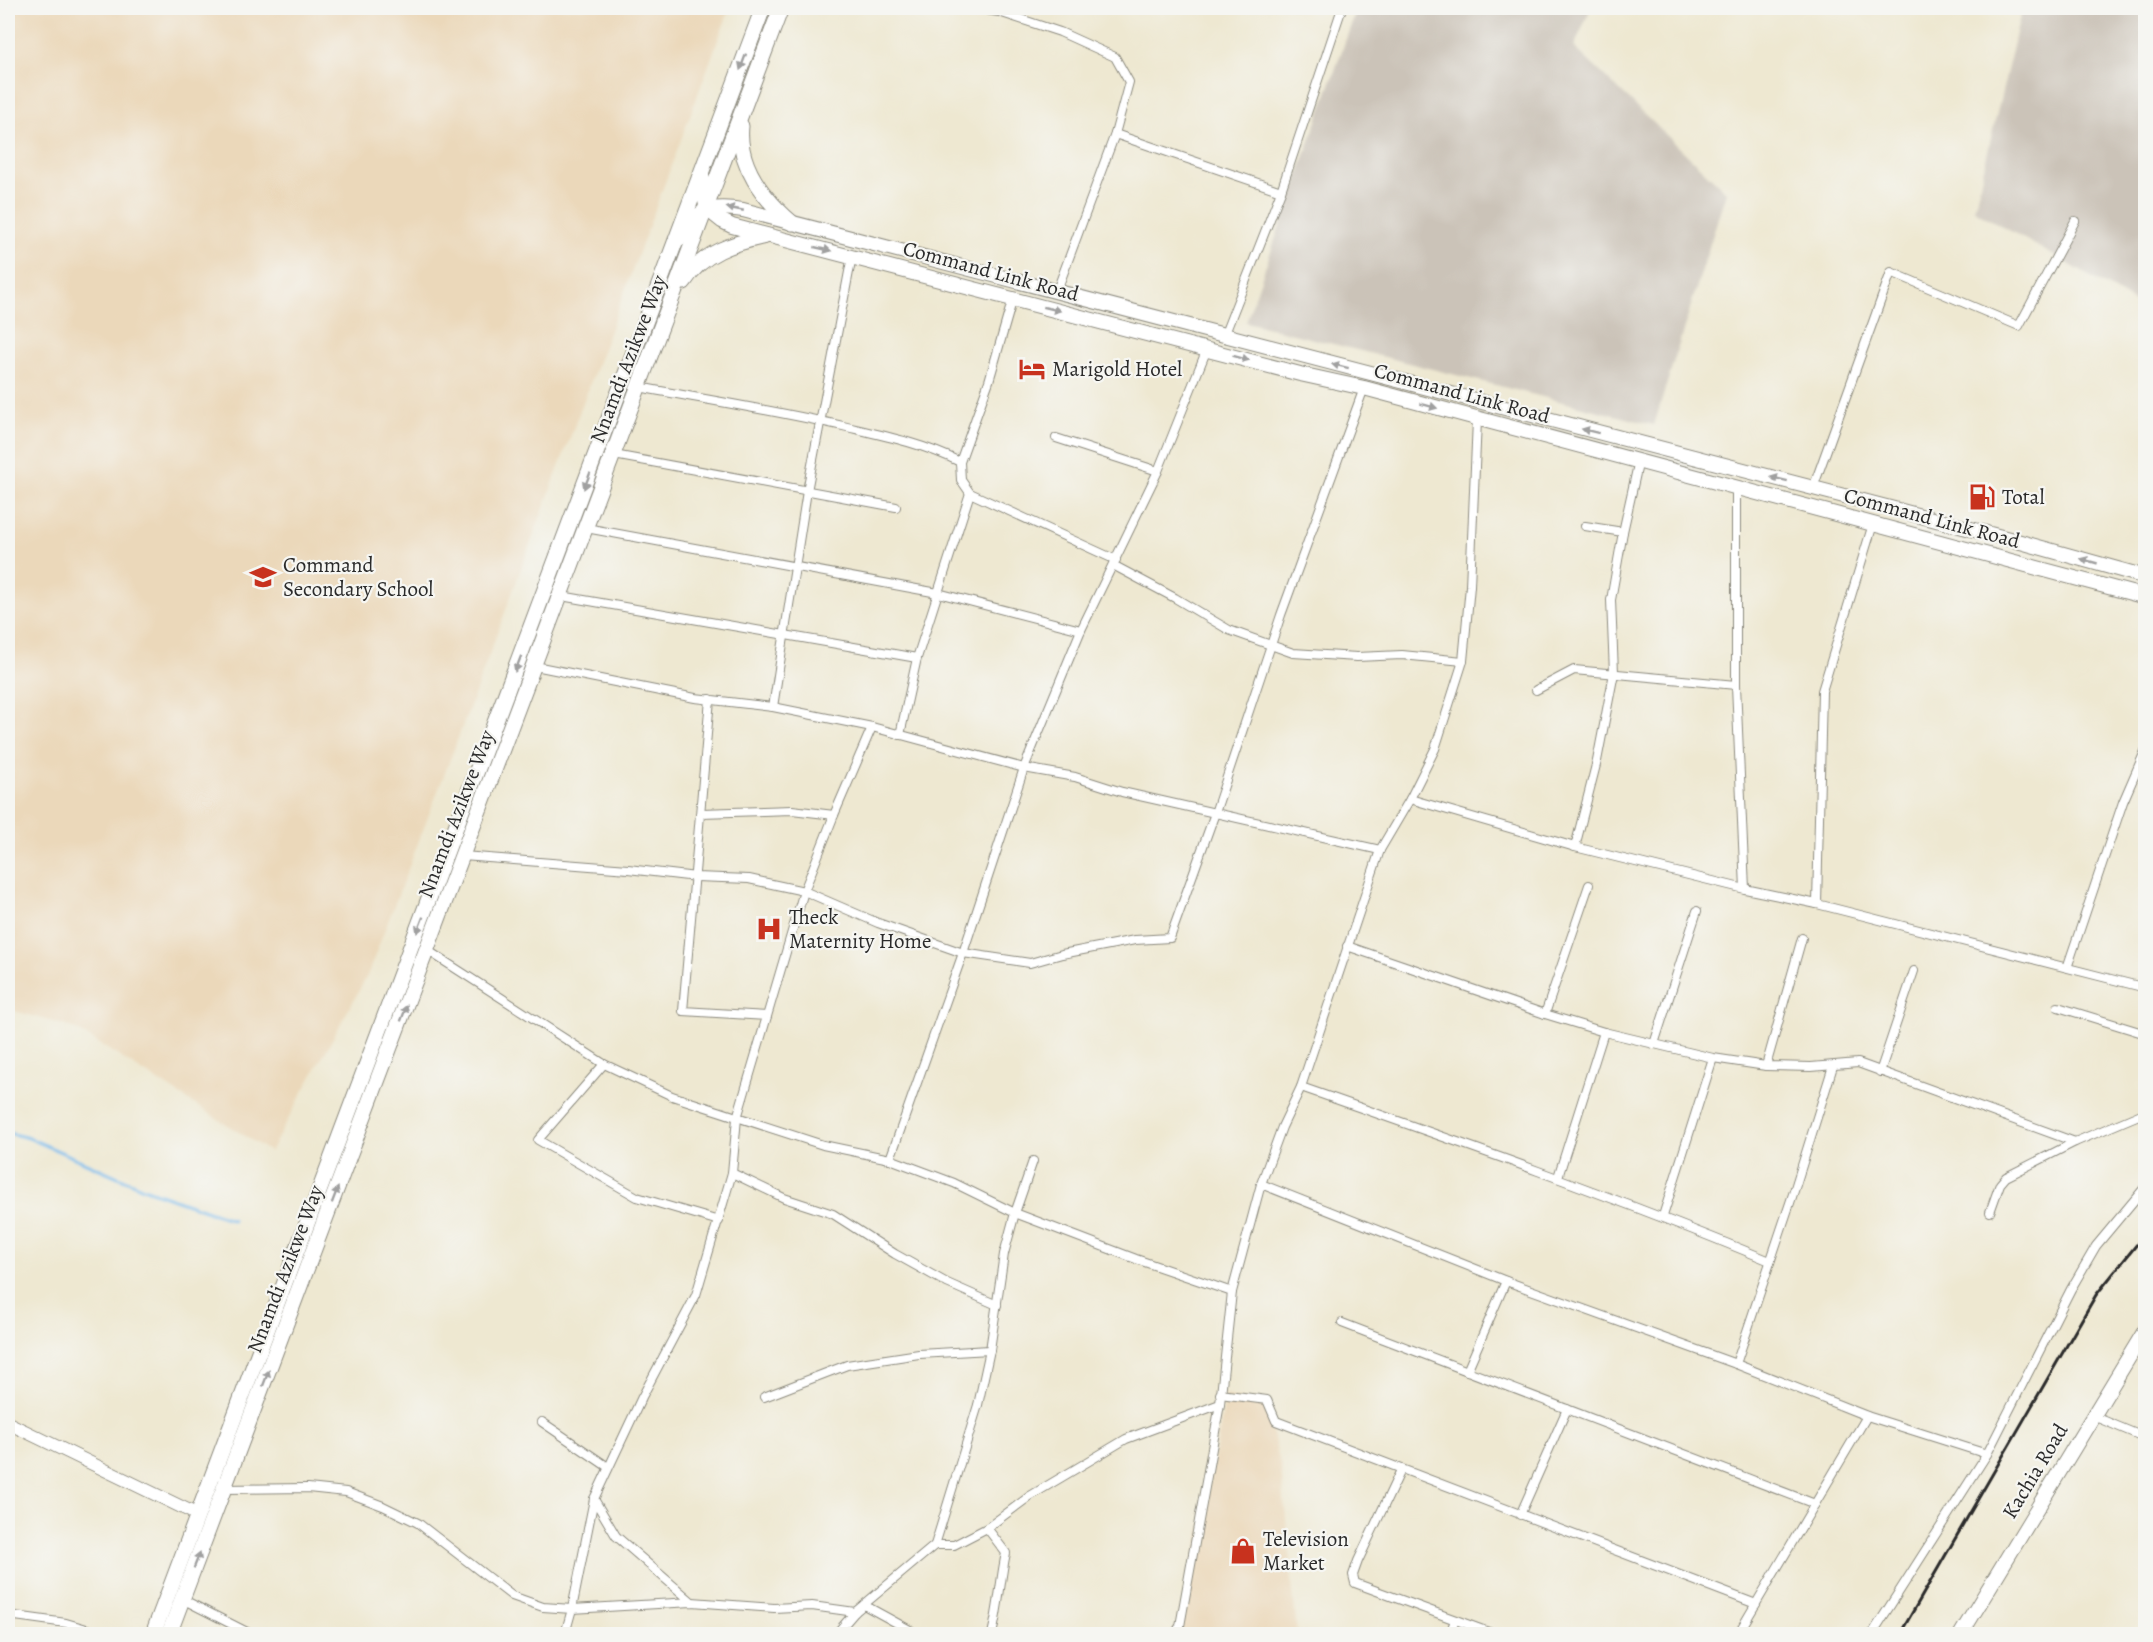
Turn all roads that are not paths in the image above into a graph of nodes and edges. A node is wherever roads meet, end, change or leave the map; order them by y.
1 (764, 8) edge
2 (781, 8) edge
3 (973, 8) edge
4 (1342, 8) edge
5 (747, 100) junction
6 (1115, 134) junction
7 (703, 172) junction
8 (1281, 191) junction
9 (707, 209) junction
10 (2074, 221) dead end
11 (792, 224) junction
12 (766, 236) junction
13 (673, 253) junction
14 (852, 256) junction
15 (1056, 292) junction
16 (1013, 298) junction
17 (670, 305) junction
18 (1224, 336) junction
19 (1207, 349) junction
20 (1305, 357) junction
21 (1300, 374) junction
22 (639, 387) junction
23 (1364, 388) junction
24 (1477, 420) junction
25 (820, 421) junction
26 (1056, 438) dead end
27 (614, 455) junction
28 (1639, 460) junction
29 (960, 462) junction
30 (1158, 471) junction
31 (1736, 486) junction
32 (1813, 488) junction
33 (807, 491) junction
34 (970, 493) junction
35 (896, 507) dead end
36 (1873, 524) junction
37 (1585, 526) dead end
38 (586, 528) junction
39 (1623, 532) junction
40 (1115, 563) junction
41 (794, 565) junction
42 (2145, 577) edge
43 (938, 593) junction
44 (561, 596) junction
45 (2145, 597) edge
46 (1081, 630) junction
47 (785, 634) junction
48 (1271, 644) junction
49 (917, 658) junction
50 (1463, 661) junction
51 (535, 666) junction
52 (1614, 673) junction
53 (1736, 685) junction
54 (1536, 690) dead end
55 (710, 699) junction
56 (773, 706) junction
57 (872, 727) junction
58 (900, 735) junction
59 (2145, 749) edge
60 (1024, 768) junction
61 (1410, 799) junction
62 (701, 813) junction
63 (1215, 813) junction
64 (834, 814) junction
65 (1575, 847) junction
66 (1380, 850) junction
67 (463, 856) junction
68 (696, 877) junction
69 (1589, 885) dead end
70 (1745, 889) junction
71 (804, 891) junction
72 (1817, 904) junction
73 (1697, 911) dead end
74 (1802, 938) dead end
75 (1347, 946) junction
76 (427, 950) junction
77 (963, 953) junction
78 (2067, 968) junction
79 (1914, 971) dead end
80 (2145, 988) edge
81 (2058, 1007) dead end
82 (1545, 1014) junction
83 (767, 1016) junction
84 (1604, 1032) junction
85 (2145, 1034) edge
86 (1654, 1044) junction
87 (1713, 1058) junction
88 (603, 1064) junction
89 (1766, 1066) junction
90 (1833, 1066) junction
91 (1880, 1072) junction
92 (1301, 1087) junction
93 (2145, 1112) edge
94 (736, 1118) junction
95 (2075, 1142) junction
96 (890, 1160) junction
97 (1033, 1161) dead end
98 (732, 1173) junction
99 (1558, 1177) junction
100 (1261, 1184) junction
101 (2145, 1186) edge
102 (1990, 1212) dead end
103 (1015, 1213) junction
104 (1663, 1216) junction
105 (719, 1221) junction
106 (1770, 1261) junction
107 (1506, 1281) junction
108 (1232, 1292) junction
109 (997, 1305) junction
110 (1342, 1323) dead end
111 (2145, 1329) edge
112 (990, 1350) junction
113 (1736, 1364) junction
114 (1467, 1371) junction
115 (1220, 1394) junction
116 (764, 1397) dead end
117 (1220, 1404) junction
118 (1567, 1409) junction
119 (1867, 1416) junction
120 (2093, 1416) junction
121 (542, 1422) dead end
122 (8, 1423) edge
123 (2145, 1438) edge
124 (1987, 1454) junction
125 (609, 1467) junction
126 (1401, 1470) junction
127 (224, 1489) junction
128 (594, 1499) junction
129 (1815, 1504) junction
130 (198, 1515) junction
131 (1520, 1515) junction
132 (987, 1528) junction
133 (935, 1545) junction
134 (182, 1599) junction
135 (692, 1602) junction
136 (1756, 1604) junction
137 (864, 1605) junction
138 (572, 1609) junction
139 (855, 1612) junction
140 (8, 1616) edge
141 (1455, 1620) junction
142 (1964, 1634) edge
143 (104, 1635) edge
144 (153, 1635) edge
145 (169, 1635) edge
146 (251, 1635) edge
147 (565, 1635) edge
148 (836, 1635) edge
149 (917, 1635) edge
150 (992, 1635) edge
151 (1175, 1635) edge
152 (1450, 1635) edge
153 (1494, 1635) edge
154 (1738, 1635) edge
155 (1872, 1635) edge

1 -> 7 highway, Nnamdi Azikwe Way
2 - 5 highway, Nnamdi Azikwe Way
3 - 6 street
4 - 8 street
5 - 9 highway, Nnamdi Azikwe Way
5 - 11 highway
6 - 8 street
6 - 15 street
7 - 9 main road
7 - 13 highway, Nnamdi Azikwe Way
8 - 18 street
11 -> 9 main road, Command Link Road
9 - 12 main road, Command Link Road
9 - 13 main road
9 - 17 highway, Nnamdi Azikwe Way
10 - 32 street
11 - 15 main road, Command Link Road
12 -> 14 main road, Command Link Road
12 - 17 highway
13 -> 130 highway, Nnamdi Azikwe Way
14 - 16 main road, Command Link Road
14 - 25 street
15 - 18 main road, Command Link Road
16 -> 19 main road, Command Link Road
16 - 29 street
17 - 22 highway, Nnamdi Azikwe Way
18 - 20 main road, Command Link Road
19 -> 21 main road, Command Link Road
19 - 30 street
20 - 21 main road
32 -> 20 main road, Command Link Road
21 - 23 main road, Command Link Road
22 - 25 street
22 - 27 highway, Nnamdi Azikwe Way
23 -> 24 main road, Command Link Road
23 - 48 street
24 - 28 main road, Command Link Road
24 - 50 street
25 - 29 street
25 - 33 street
26 - 30 street
27 - 33 street
27 - 38 highway, Nnamdi Azikwe Way
28 - 31 main road, Command Link Road
28 - 39 street
29 - 34 street
30 - 40 street
31 - 36 main road, Command Link Road
31 - 53 street
42 -> 32 main road, Command Link Road
33 - 35 street
33 - 41 street
34 - 40 street
34 - 43 street
36 - 45 main road, Command Link Road
36 - 72 street
37 - 39 street
38 - 41 street
38 - 44 highway, Nnamdi Azikwe Way
39 - 52 street
40 - 46 street
40 - 48 street
41 - 43 street
41 - 47 street
43 - 46 street
43 - 49 street
44 - 47 street
44 - 51 highway, Nnamdi Azikwe Way
46 - 60 street
47 - 49 street
47 - 56 street
48 - 50 street
48 - 63 street
49 - 58 street
50 - 61 street
51 - 55 street
51 - 67 highway, Nnamdi Azikwe Way
52 - 53 street
52 - 54 street
52 - 65 street
53 - 70 street
55 - 56 street
55 - 62 street
56 - 57 street
57 - 58 street
57 - 64 street
58 - 60 street
59 - 78 street
60 - 63 street
60 - 77 street
61 - 65 street
61 - 66 street
62 - 64 street
62 - 68 street
63 - 66 street
63 - 77 street
64 - 71 street
65 - 70 street
66 - 75 street
67 - 68 street
67 - 76 highway, Nnamdi Azikwe Way
68 - 71 street
68 - 83 street
69 - 82 street
70 - 72 street
71 - 77 street
71 - 83 street
72 - 78 street
73 - 86 street
74 - 89 street
75 - 82 street
75 - 92 street
76 - 88 street
127 -> 76 highway, Nnamdi Azikwe Way
77 - 96 street
78 - 80 street
79 - 91 street
81 - 85 street
82 - 84 street
83 - 94 street
84 - 86 street
84 - 99 street
86 - 87 street
87 - 89 street
87 - 104 street
88 - 94 street
88 - 105 street
89 - 90 street
90 - 91 street
90 - 106 street
91 - 95 street
92 - 99 street
92 - 100 street
93 - 95 street
94 - 96 street
94 - 98 street
95 - 102 street
96 - 103 street
97 - 103 street
98 - 105 street
98 - 109 street
99 - 104 street
100 - 107 street
100 - 108 street
101 - 124 street
103 - 108 street
103 - 109 street
104 - 106 street
105 - 125 street
106 - 113 street
107 - 113 street
107 - 114 street
108 - 115 street
109 - 112 street
110 - 114 street
111 - 120 main road, Kachia Road
112 - 116 street
112 - 133 street
113 - 119 street
114 - 118 street
115 - 117 street
115 - 126 street
117 - 132 street
117 - 151 street
118 - 129 street
118 - 131 street
119 - 124 street
119 - 129 street
120 - 123 street
120 - 142 main road, Kachia Road
121 - 125 street
122 - 130 street
124 - 155 street
125 - 128 street
126 - 131 street
126 - 141 street
134 -> 127 highway, Nnamdi Azikwe Way
127 - 138 street
128 - 135 street
128 - 138 street
129 - 136 street
130 - 144 highway, Nnamdi Azikwe Way
131 - 136 street
132 - 133 street
132 - 150 street
133 - 137 street
134 - 145 highway, Nnamdi Azikwe Way
134 - 146 street
135 - 138 street
135 - 139 street
136 - 154 street
137 - 139 street
137 - 149 street
138 - 147 street
139 - 148 street
140 - 143 street
141 - 152 street
141 - 153 street

